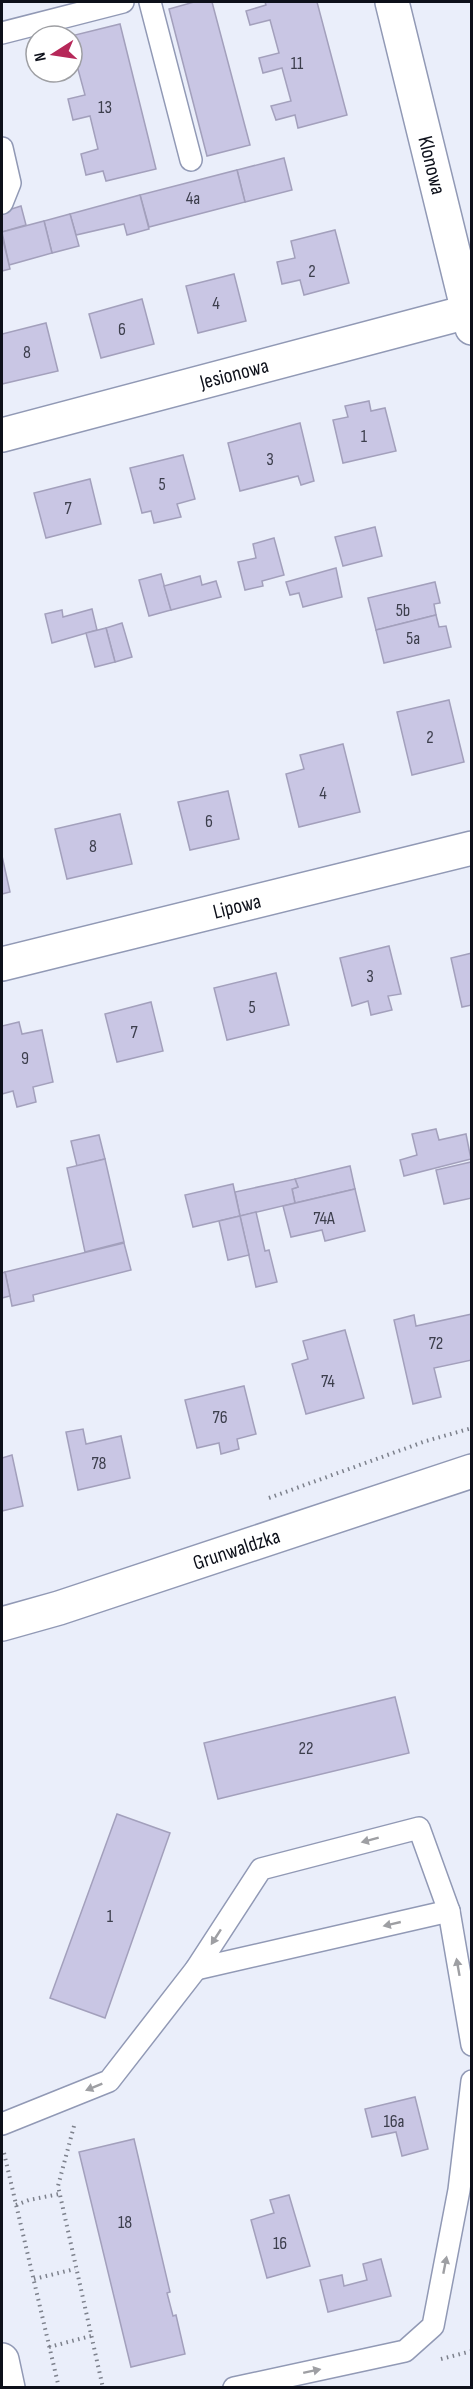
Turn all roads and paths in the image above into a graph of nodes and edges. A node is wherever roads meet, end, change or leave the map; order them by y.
1 (123, 2) edge
2 (150, 2) edge
3 (392, 2) edge
4 (2, 33) edge
5 (2, 148) edge
6 (191, 160) dead end
7 (2, 203) edge
8 (470, 317) edge
9 (2, 435) edge
10 (471, 848) edge
11 (2, 964) edge
12 (471, 1471) edge
13 (2, 1624) edge
14 (449, 1911) junction
15 (196, 1969) junction
16 (471, 2045) edge
17 (471, 2081) edge
18 (76, 2120) dead end
19 (2, 2124) edge
20 (4, 2152) dead end
21 (465, 2190) edge
22 (59, 2194) junction
23 (16, 2205) junction
24 (75, 2269) junction
25 (34, 2279) junction
26 (91, 2336) junction
27 (49, 2347) junction
28 (2, 2361) edge
29 (8, 2388) edge
30 (59, 2388) edge
31 (103, 2388) edge
32 (234, 2388) edge

1 - 4 lane
2 - 6 lane
3 - 8 street, Klonowa
5 - 7 lane
8 - 9 street, Jesionowa
10 - 11 street, Lipowa
12 - 13 street, Grunwaldzka
14 -> 15 lane
14 -> 15 lane
16 -> 14 lane
15 -> 19 lane
17 - 21 lane
18 - 22 path
20 - 23 path
32 -> 21 lane
22 - 23 path
22 - 24 path
23 - 25 path
24 - 25 path
24 - 26 path
25 - 27 path
26 - 27 path
26 - 31 path
27 - 30 path
28 - 29 street

